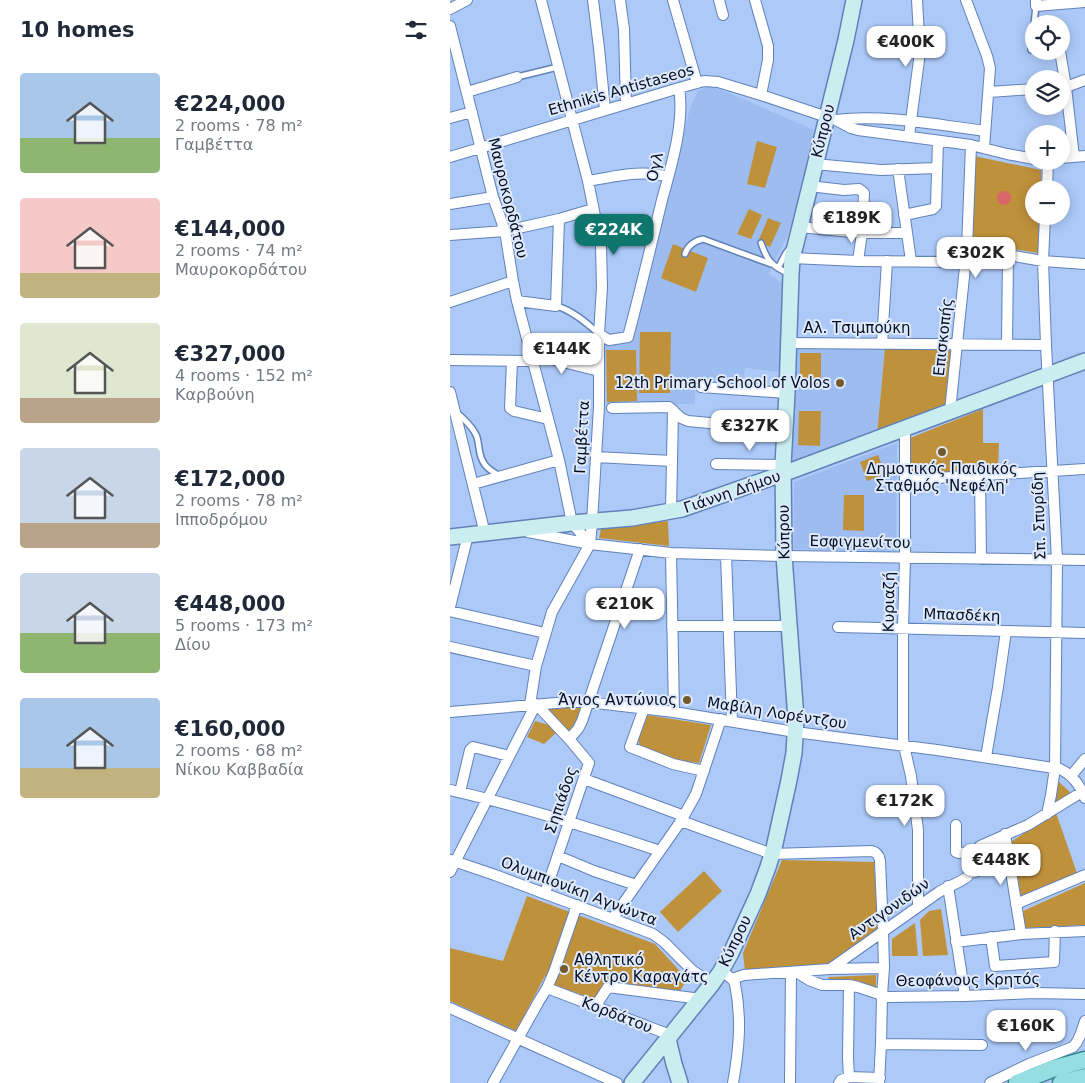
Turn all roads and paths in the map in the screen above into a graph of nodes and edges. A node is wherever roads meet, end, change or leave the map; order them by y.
1 (467, 0) edge
2 (541, 0) edge
3 (593, 0) edge
4 (620, 0) edge
5 (673, 0) edge
6 (719, 0) edge
7 (755, 0) edge
8 (854, 0) edge
9 (917, 0) edge
10 (966, 0) edge
11 (1085, 2) edge
12 (1036, 3) edge
13 (450, 9) edge
14 (723, 15) dead end
15 (450, 26) edge
16 (559, 67) junction
17 (517, 77) joint
18 (1085, 80) edge
19 (698, 83) junction
20 (1070, 85) edge
21 (679, 88) junction
22 (1025, 90) edge
23 (467, 92) junction
24 (989, 92) junction
25 (761, 95) junction
26 (626, 104) junction
27 (605, 110) junction
28 (472, 112) junction
29 (1070, 115) edge
30 (450, 118) edge
31 (831, 119) junction
32 (572, 120) junction
33 (912, 121) junction
34 (985, 131) junction
35 (909, 136) junction
36 (938, 141) junction
37 (971, 145) junction
38 (480, 148) junction
39 (984, 148) junction
40 (1080, 156) edge
41 (450, 157) edge
42 (1025, 157) edge
43 (814, 164) junction
44 (936, 168) junction
45 (898, 170) junction
46 (668, 177) junction
47 (588, 181) junction
48 (809, 186) junction
49 (493, 197) junction
50 (450, 204) edge
51 (593, 209) junction
52 (904, 216) junction
53 (558, 219) junction
54 (1045, 225) edge
55 (799, 228) junction
56 (505, 231) junction
57 (862, 233) junction
58 (907, 233) junction
59 (450, 235) edge
60 (761, 243) dead end
61 (967, 248) junction
62 (794, 250) junction
63 (685, 254) dead end
64 (1008, 256) junction
65 (858, 261) junction
66 (887, 261) junction
67 (911, 261) junction
68 (1043, 261) junction
69 (965, 262) junction
70 (772, 264) junction
71 (1085, 264) edge
72 (785, 271) junction
73 (513, 281) junction
74 (450, 302) edge
75 (517, 302) junction
76 (556, 306) junction
77 (599, 334) junction
78 (789, 343) junction
79 (882, 344) junction
80 (957, 344) junction
81 (1007, 344) junction
82 (1046, 345) junction
83 (532, 357) junction
84 (450, 360) edge
85 (512, 361) junction
86 (1085, 361) edge
87 (599, 371) junction
88 (1048, 375) junction
89 (701, 386) dead end
90 (450, 392) edge
91 (787, 393) junction
92 (452, 406) edge
93 (612, 408) dead end
94 (673, 410) junction
95 (950, 411) junction
96 (548, 419) junction
97 (905, 428) junction
98 (785, 430) junction
99 (596, 457) junction
100 (560, 460) junction
101 (672, 461) junction
102 (716, 464) dead end
103 (1085, 469) edge
104 (783, 470) junction
105 (1053, 470) junction
106 (980, 475) junction
107 (499, 476) junction
108 (905, 480) junction
109 (473, 484) junction
110 (671, 512) junction
111 (592, 522) junction
112 (572, 524) junction
113 (516, 530) junction
114 (485, 534) junction
115 (468, 536) junction
116 (450, 537) edge
117 (590, 544) junction
118 (640, 549) junction
119 (671, 552) junction
120 (726, 555) junction
121 (784, 556) junction
122 (905, 558) junction
123 (981, 559) junction
124 (1056, 560) junction
125 (1085, 560) edge
126 (450, 607) edge
127 (450, 611) edge
128 (672, 626) junction
129 (728, 626) junction
130 (788, 626) junction
131 (838, 627) dead end
132 (903, 628) junction
133 (1006, 631) junction
134 (1055, 632) junction
135 (545, 633) junction
136 (1085, 633) edge
137 (450, 648) edge
138 (536, 666) junction
139 (587, 702) junction
140 (533, 704) junction
141 (644, 708) junction
142 (450, 712) edge
143 (674, 712) junction
144 (721, 719) junction
145 (732, 721) junction
146 (795, 732) junction
147 (569, 739) junction
148 (904, 746) junction
149 (509, 756) junction
150 (986, 757) junction
151 (1085, 759) edge
152 (1055, 768) junction
153 (704, 771) junction
154 (1071, 776) junction
155 (584, 778) junction
156 (455, 791) edge
157 (1084, 795) edge
158 (487, 798) junction
159 (1046, 814) junction
160 (683, 819) junction
161 (570, 821) junction
162 (956, 825) dead end
163 (1005, 834) junction
164 (660, 851) junction
165 (976, 852) junction
166 (772, 854) junction
167 (558, 856) junction
168 (453, 860) edge
169 (450, 872) edge
170 (970, 873) junction
171 (1085, 875) edge
172 (636, 885) junction
173 (948, 886) junction
174 (545, 893) junction
175 (1016, 904) junction
176 (577, 905) junction
177 (918, 907) junction
178 (613, 918) junction
179 (883, 931) junction
180 (1085, 931) edge
181 (1054, 932) junction
182 (1021, 934) junction
183 (990, 937) junction
184 (956, 942) junction
185 (884, 968) junction
186 (830, 970) junction
187 (794, 972) junction
188 (726, 975) junction
189 (712, 984) junction
190 (849, 986) junction
191 (547, 988) junction
192 (1085, 994) edge
193 (882, 996) junction
194 (965, 996) junction
195 (701, 999) junction
196 (595, 1007) junction
197 (450, 1008) edge
198 (1085, 1021) edge
199 (518, 1038) junction
200 (668, 1040) junction
201 (881, 1044) junction
202 (982, 1045) dead end
203 (1085, 1060) edge
204 (849, 1077) junction
205 (1085, 1077) edge
206 (879, 1081) edge
207 (493, 1083) edge
208 (617, 1083) edge
209 (632, 1083) edge
210 (680, 1083) edge
211 (733, 1083) edge
212 (790, 1083) edge
213 (839, 1083) edge
214 (990, 1083) edge
215 (1017, 1083) edge
216 (1061, 1083) edge

1 - 13 street
2 - 16 street, Γαμβέττα
3 - 27 street
4 - 26 street
5 - 19 street
6 - 14 street
7 - 25 street
8 - 31 street, Κύπρου
9 - 33 street
10 - 24 street
11 - 12 street
15 - 23 street, Μαυροκορδάτου
16 - 17 lane
16 - 32 street, Γαμβέττα
17 - 23 street
18 - 20 street
19 - 21 street, Ethnikis Antistaseos
19 - 25 street, Ethnikis Antistaseos
21 - 26 street, Ethnikis Antistaseos
21 - 46 street, Ογλ
22 - 24 street
23 - 28 street, Μαυροκορδάτου
24 - 34 street
25 - 31 street, Ethnikis Antistaseos
26 - 27 street, Ethnikis Antistaseos
27 - 32 street, Ethnikis Antistaseos
28 - 30 street
28 - 38 street, Μαυροκορδάτου
29 - 40 street
31 - 33 street
31 - 35 street, Ethnikis Antistaseos
31 - 43 street, Κύπρου
32 - 38 street, Ethnikis Antistaseos
32 - 47 street, Γαμβέττα
33 - 34 street
33 - 35 street
34 - 39 street
35 - 36 street, Ethnikis Antistaseos
36 - 37 street, Ethnikis Antistaseos
36 - 44 street
37 - 39 street, Ethnikis Antistaseos
37 - 61 street, Επισκοπής
38 - 41 street, Ethnikis Antistaseos
38 - 49 street, Μαυροκορδάτου
39 - 42 street, Ethnikis Antistaseos
43 - 45 street
43 - 48 street, Κύπρου
44 - 45 street
44 - 52 street
45 - 52 street
46 - 47 street
46 - 77 street, Ογλ
47 - 51 street, Γαμβέττα
48 - 55 street, Κύπρου
48 - 57 street
49 - 50 street
49 - 56 street, Μαυροκορδάτου
51 - 53 street
51 - 77 street, Γαμβέττα
52 - 58 street
53 - 56 street
53 - 76 street
54 - 68 street, Σπ. Σπυρίδη
55 - 57 street
55 - 62 street, Κύπρου
56 - 59 street
56 - 73 street, Μαυροκορδάτου
57 - 58 street
57 - 65 street
58 - 67 street
60 - 70 lane
61 - 64 street
61 - 69 street, Επισκοπής
62 - 65 street
62 - 72 street, Κύπρου
63 - 70 lane
64 - 68 street
64 - 81 street
65 - 66 street
66 - 67 street
66 - 79 street
67 - 69 street
68 - 71 street
68 - 82 street, Σπ. Σπυρίδη
69 - 80 street, Επισκοπής
70 - 72 lane
72 - 78 street, Κύπρου
73 - 74 street
73 - 75 street, Μαυροκορδάτου
75 - 76 street
75 - 83 street, Μαυροκορδάτου
76 - 77 lane
77 - 87 street, Γαμβέττα
78 - 79 street, Αλ. Τσιμπούκη
78 - 91 street, Κύπρου
79 - 80 street, Αλ. Τσιμπούκη
80 - 81 street, Αλ. Τσιμπούκη
80 - 95 street, Επισκοπής
81 - 82 street, Αλ. Τσιμπούκη
82 - 88 street, Σπ. Σπυρίδη
83 - 85 street
83 - 87 street
83 - 96 street, Μαυροκορδάτου
84 - 85 street
85 - 96 street
86 - 88 street, Γιάννη Δήμου
87 - 99 street, Γαμβέττα
88 - 95 street, Γιάννη Δήμου
88 - 105 street, Σπ. Σπυρίδη
89 - 91 street
90 - 92 street
91 - 98 street, Κύπρου
92 - 107 lane
92 - 109 street
93 - 94 street
94 - 98 street
94 - 101 street
95 - 97 street, Γιάννη Δήμου
96 - 100 street, Μαυροκορδάτου
97 - 104 street, Γιάννη Δήμου
97 - 108 street, Κυριαζή
98 - 104 street, Κύπρου
99 - 101 street
99 - 111 street, Γαμβέττα
100 - 107 street
100 - 112 street, Μαυροκορδάτου
101 - 110 street
102 - 104 street
103 - 105 street
104 - 110 street, Γιάννη Δήμου
104 - 121 street, Κύπρου
105 - 106 street
105 - 124 street, Σπ. Σπυρίδη
106 - 108 street
106 - 123 street
107 - 109 street
108 - 122 street, Κυριαζή
109 - 114 street
110 - 111 street, Γιάννη Δήμου
111 - 112 street, Γιάννη Δήμου
111 - 117 street, Γαμβέττα
112 - 113 street, Γιάννη Δήμου
112 - 117 street
113 - 114 street, Γιάννη Δήμου
113 - 117 street, Εσφιγμενίτου
114 - 115 street, Γιάννη Δήμου
115 - 116 street, Γιάννη Δήμου
115 - 126 street
117 - 118 street, Εσφιγμενίτου
117 - 135 street
118 - 119 street, Εσφιγμενίτου
118 - 139 street
119 - 120 street, Εσφιγμενίτου
119 - 128 street
120 - 121 street, Εσφιγμενίτου
120 - 129 street
121 - 122 street, Εσφιγμενίτου
121 - 130 street, Κύπρου
122 - 123 street, Εσφιγμενίτου
122 - 132 street, Κυριαζή
123 - 124 street, Εσφιγμενίτου
124 - 125 street, Εσφιγμενίτου
124 - 134 street, Σπ. Σπυρίδη
127 - 135 street
128 - 129 street
128 - 143 street
129 - 130 street
129 - 145 street
130 - 146 street, Κύπρου
131 - 132 street, Μπασδέκη
132 - 133 street, Μπασδέκη
132 - 148 street, Κυριαζή
133 - 134 street, Μπασδέκη
133 - 150 street
134 - 136 street, Μπασδέκη
134 - 152 street, Σπ. Σπυρίδη
135 - 138 street
137 - 138 street
138 - 140 street
139 - 140 street, Μαβίλη Λορέντζου
139 - 141 street, Μαβίλη Λορέντζου
139 - 147 street
140 - 142 street, Μαβίλη Λορέντζου
140 - 147 street, Σηπιάδος
140 - 149 street
141 - 143 street, Μαβίλη Λορέντζου
141 - 153 street
143 - 144 street, Μαβίλη Λορέντζου
144 - 145 street, Μαβίλη Λορέντζου
144 - 153 street
145 - 146 street, Μαβίλη Λορέντζου
146 - 148 street, Μαβίλη Λορέντζου
146 - 166 street, Κύπρου
147 - 155 street, Σηπιάδος
148 - 150 street, Μαβίλη Λορέντζου
148 - 177 street, Κυριαζή
149 - 156 street
149 - 158 street
150 - 152 street, Μαβίλη Λορέντζου
151 - 154 street
152 - 154 street, Μαβίλη Λορέντζου
152 - 159 street, Σπ. Σπυρίδη
153 - 160 street
154 - 157 street, Μαβίλη Λορέντζου
155 - 160 street
155 - 161 street, Σηπιάδος
156 - 158 street
157 - 159 street
158 - 161 street
158 - 168 street
159 - 163 street
160 - 164 street
160 - 166 street
161 - 164 street
161 - 167 street, Σηπιάδος
162 - 165 street
163 - 165 street
163 - 170 street, Αντιγονιδών
163 - 175 street
164 - 172 street
165 - 170 street
166 - 179 street
166 - 188 street, Κύπρου
167 - 172 street
167 - 174 street, Σηπιάδος
168 - 169 street
168 - 174 street, Ολυμπιονίκη Αγνώντα
170 - 173 street, Αντιγονιδών
171 - 175 street
172 - 178 street
173 - 177 street, Αντιγονιδών
173 - 184 street
174 - 176 street, Ολυμπιονίκη Αγνώντα
175 - 182 street
176 - 178 street, Ολυμπιονίκη Αγνώντα
176 - 191 street
177 - 179 street, Αντιγονιδών
178 - 189 street, Ολυμπιονίκη Αγνώντα
179 - 185 street
179 - 186 street, Αντιγονιδών
180 - 181 street
181 - 182 street
181 - 183 street
182 - 183 street
183 - 184 street
184 - 194 street
185 - 186 street, Θεοφάνους Κρητός
185 - 193 street
186 - 187 street, Θεοφάνους Κρητός
187 - 188 street, Θεοφάνους Κρητός
187 - 190 street, Θεοφάνους Κρητός
187 - 212 street
188 - 189 street, Κύπρου
188 - 211 street
189 - 195 street, Κύπρου
190 - 193 street, Θεοφάνους Κρητός
190 - 204 street
191 - 196 street, Κορδάτου
191 - 199 street
192 - 194 street, Θεοφάνους Κρητός
193 - 194 street, Θεοφάνους Κρητός
193 - 201 street
195 - 196 street
195 - 200 street, Κύπρου
196 - 200 street, Κορδάτου
197 - 199 street
198 - 214 street
199 - 207 street
199 - 208 street
200 - 209 street, Κύπρου
200 - 210 street, Κορδάτου
201 - 202 street
201 - 206 street
203 - 215 main road
204 - 206 street
204 - 213 street
205 - 216 main road

